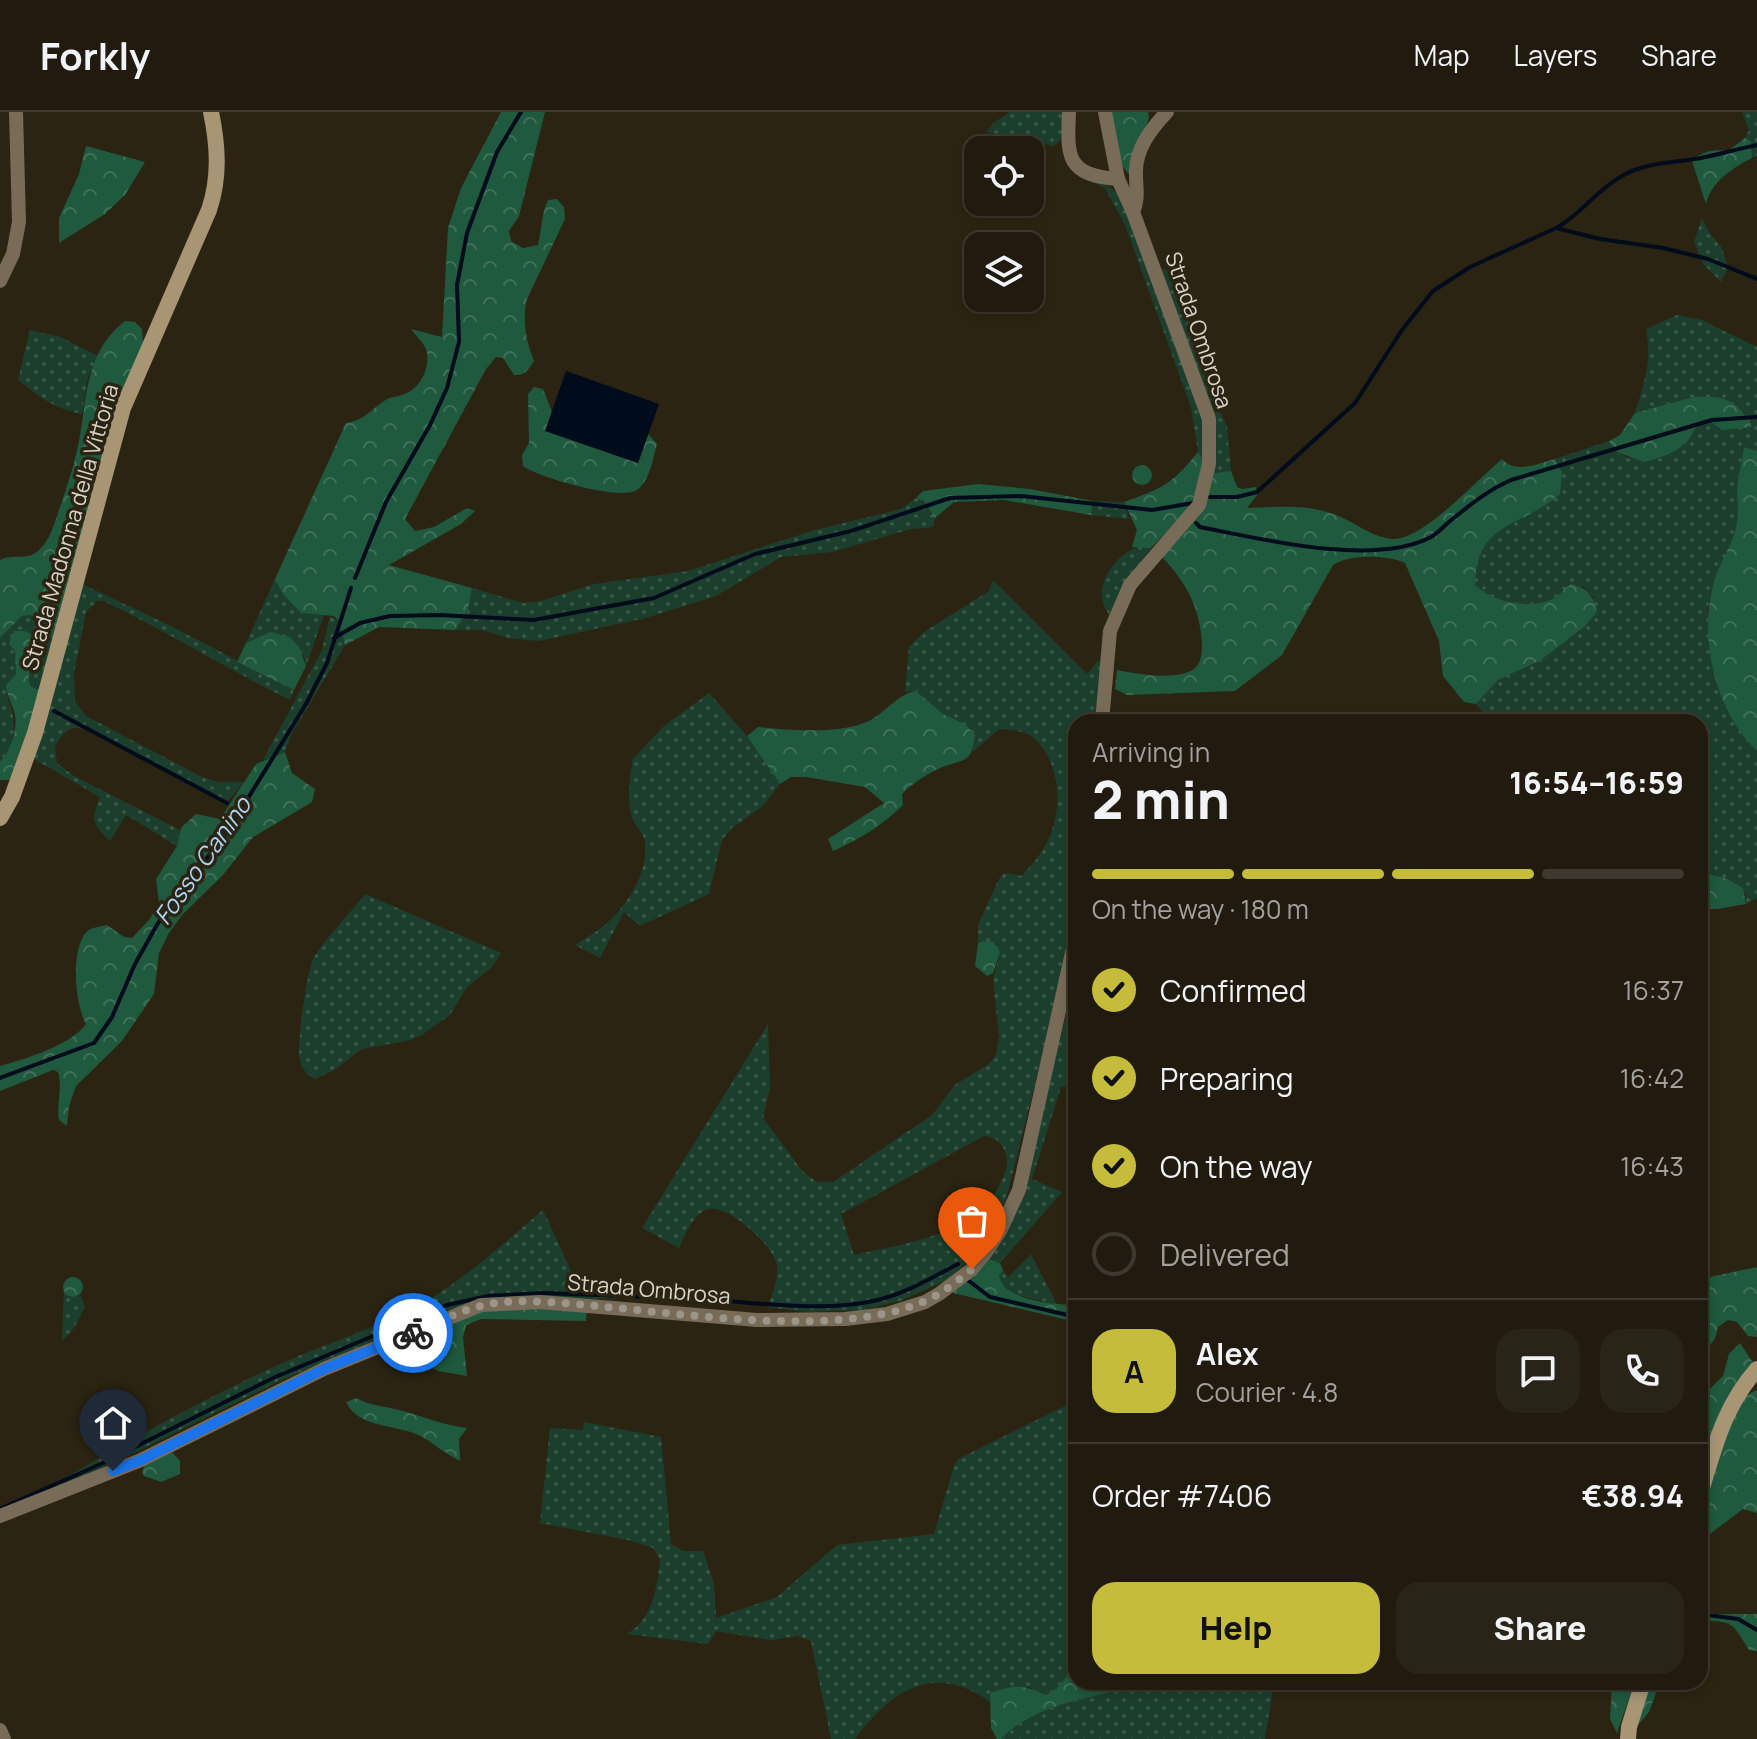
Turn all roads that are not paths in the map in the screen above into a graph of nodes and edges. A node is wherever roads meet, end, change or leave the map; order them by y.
1 (16, 112) edge
2 (211, 112) edge
3 (1069, 112) edge
4 (1105, 112) edge
5 (1167, 112) edge
6 (1118, 179) junction
7 (1133, 212) junction
8 (0, 281) edge
9 (1103, 714) edge
10 (0, 818) edge
11 (1068, 971) edge
12 (1757, 1369) edge
13 (1708, 1469) edge
14 (0, 1516) edge
15 (1641, 1690) edge
16 (0, 1730) edge
17 (4, 1739) edge
18 (1628, 1739) edge

1 - 8 street
2 - 10 street, Strada Madonna della Vittoria
3 - 6 street
4 - 6 street, Strada Ombrosa
5 - 7 street
6 - 7 street, Strada Ombrosa
7 - 9 street, Strada Ombrosa
11 - 14 street, Strada Ombrosa
12 - 13 street
15 - 18 street
16 - 17 street

